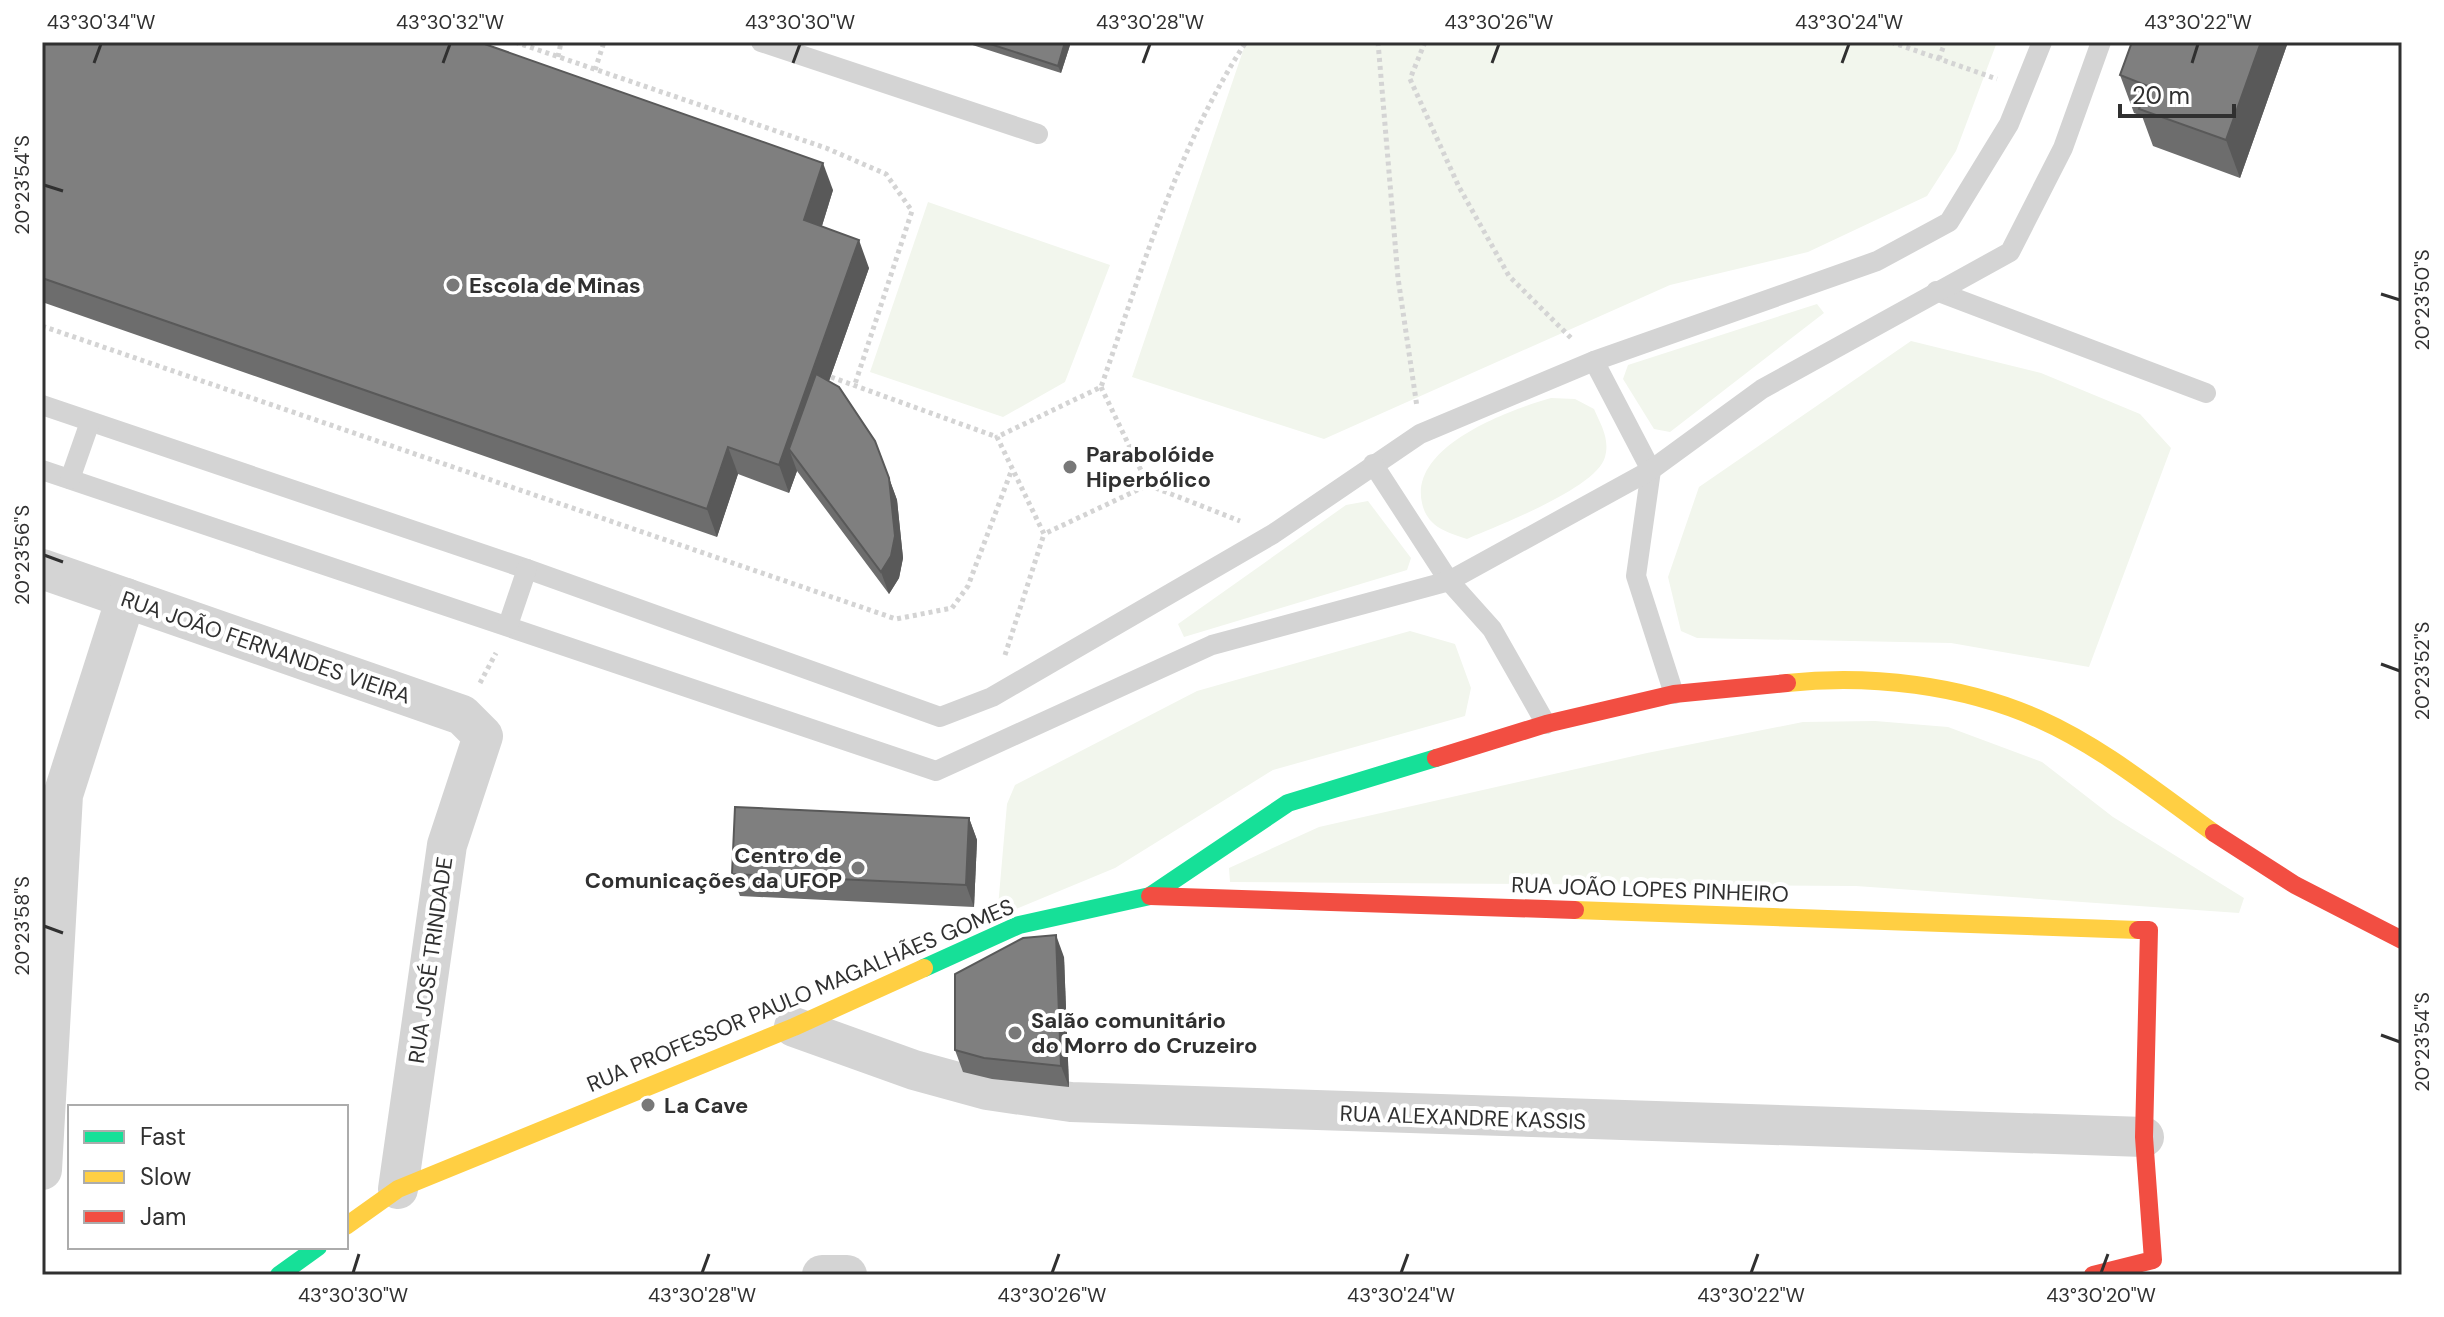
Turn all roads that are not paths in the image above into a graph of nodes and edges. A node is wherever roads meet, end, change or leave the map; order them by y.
1 (761, 42) edge
2 (2042, 42) edge
3 (2101, 42) edge
4 (1038, 134) dead end
5 (1936, 291) junction
6 (1594, 361) junction
7 (2206, 393) dead end
8 (42, 405) edge
9 (90, 422) junction
10 (1373, 464) junction
11 (42, 470) edge
12 (1651, 470) junction
13 (70, 479) junction
14 (42, 569) edge
15 (527, 569) junction
16 (1449, 581) junction
17 (126, 598) junction
18 (508, 625) junction
19 (1674, 694) junction
20 (1546, 724) junction
21 (472, 726) joint
22 (1150, 896) junction
23 (48, 939) edge
24 (2402, 940) edge
25 (794, 1027) junction
26 (2144, 1137) junction
27 (42, 1170) edge
28 (398, 1189) junction
29 (348, 1225) edge
30 (315, 1249) edge
31 (279, 1275) edge
32 (822, 1275) edge
33 (847, 1275) edge
34 (2093, 1275) edge

1 - 4 lane
2 - 6 lane
3 - 5 lane
5 - 7 lane
5 - 12 lane
6 - 10 lane
6 - 12 lane
8 - 9 lane
9 - 13 lane
9 - 15 lane
10 - 15 lane
10 - 16 lane
11 - 13 lane
12 - 16 lane
12 - 19 lane
13 - 18 lane
14 - 17 street, RUA JOÃO FERNANDES VIEIRA
15 - 18 lane
16 - 18 lane
16 - 20 lane
17 - 21 street, RUA JOÃO FERNANDES VIEIRA
17 - 23 street
19 - 20 street, RUA PROFESSOR PAULO MAGALHÃES GOMES
19 - 24 street, RUA PROFESSOR PAULO MAGALHÃES GOMES
20 - 22 street, RUA PROFESSOR PAULO MAGALHÃES GOMES
21 - 28 street, RUA JOSÉ TRINDADE
22 - 25 street, RUA PROFESSOR PAULO MAGALHÃES GOMES
22 - 26 street, RUA JOÃO LOPES PINHEIRO
23 - 27 street
25 - 26 street, RUA ALEXANDRE KASSIS
25 - 28 street, RUA PROFESSOR PAULO MAGALHÃES GOMES
26 - 34 street
28 - 29 street, RUA PROFESSOR PAULO MAGALHÃES GOMES
30 - 31 street
32 - 33 street

